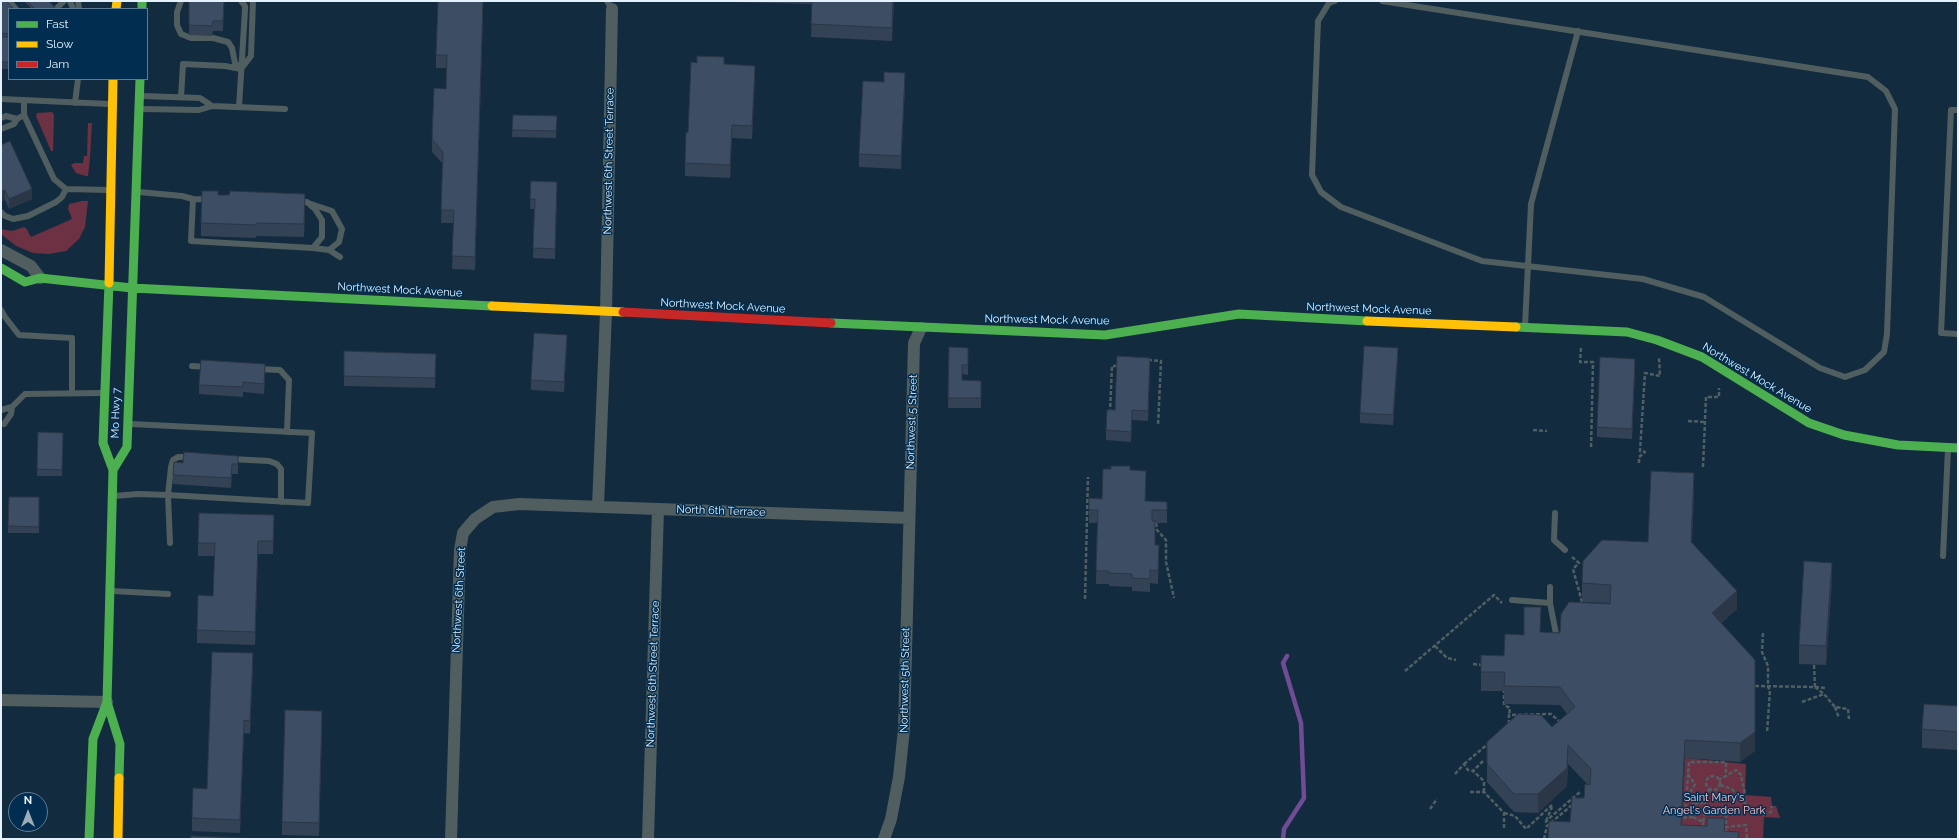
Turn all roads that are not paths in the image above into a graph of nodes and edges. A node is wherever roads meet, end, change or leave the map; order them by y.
1 (181, 1) edge
2 (240, 1) edge
3 (253, 1) edge
4 (1335, 1) edge
5 (1382, 1) edge
6 (609, 5) edge
7 (1578, 31) junction
8 (241, 70) junction
9 (78, 80) edge
10 (114, 80) edge
11 (140, 80) edge
12 (139, 96) junction
13 (181, 97) junction
14 (1, 99) edge
15 (24, 101) junction
16 (76, 103) junction
17 (113, 104) junction
18 (212, 106) junction
19 (239, 107) junction
20 (139, 109) junction
21 (285, 109) dead end
22 (1958, 110) edge
23 (24, 115) junction
24 (1, 118) edge
25 (17, 118) junction
26 (1, 129) edge
27 (66, 189) junction
28 (110, 190) junction
29 (136, 192) junction
30 (193, 199) junction
31 (307, 202) junction
32 (1, 212) edge
33 (313, 248) junction
34 (1, 250) edge
35 (329, 250) junction
36 (340, 257) dead end
37 (1527, 267) junction
38 (1, 268) edge
39 (40, 278) junction
40 (108, 287) junction
41 (132, 288) junction
42 (1, 310) edge
43 (606, 312) junction
44 (3, 319) edge
45 (921, 328) junction
46 (1525, 328) junction
47 (1958, 334) edge
48 (192, 366) dead end
49 (216, 367) edge
50 (248, 369) edge
51 (72, 392) junction
52 (104, 393) junction
53 (12, 407) junction
54 (1, 410) edge
55 (4, 424) dead end
56 (128, 424) junction
57 (287, 432) junction
58 (1953, 448) edge
59 (202, 458) edge
60 (224, 459) edge
61 (113, 470) junction
62 (168, 495) junction
63 (113, 496) junction
64 (281, 502) junction
65 (598, 506) junction
66 (658, 509) junction
67 (1554, 513) dead end
68 (910, 518) junction
69 (170, 543) dead end
70 (1565, 550) road end
71 (1943, 556) dead end
72 (1550, 588) dead end
73 (110, 590) junction
74 (168, 594) dead end
75 (1512, 600) dead end
76 (1550, 603) junction
77 (1557, 649) edge
78 (1, 700) edge
79 (107, 702) junction
80 (89, 839) edge
81 (118, 839) edge
82 (451, 839) edge
83 (648, 839) edge
84 (884, 839) edge

1 - 8 lane
2 - 8 lane
3 - 8 lane
4 - 37 lane
5 - 7 lane
6 - 43 street, Northwest 6th Street Terrace
7 - 37 lane
7 - 37 lane
8 - 13 lane
8 - 19 lane
9 - 16 lane
10 - 17 street, Mo Hwy 7
11 - 12 street, Mo Hwy 7
12 - 13 lane
12 - 20 street, Mo Hwy 7
13 - 18 lane
14 - 15 lane
15 - 16 lane
15 - 23 lane
16 - 17 lane
17 - 28 street, Mo Hwy 7
18 - 19 lane
18 - 20 lane
19 - 21 lane
20 - 29 street, Mo Hwy 7
22 - 47 lane
23 - 25 lane
23 - 27 lane
24 - 25 lane
25 - 26 lane
27 - 28 lane
27 - 32 lane
28 - 40 street, Mo Hwy 7
29 - 30 lane
29 - 41 street, Mo Hwy 7
30 - 31 lane
30 - 33 lane
31 - 33 lane
31 - 35 lane
33 - 35 lane
34 - 39 street
35 - 36 lane
37 - 46 lane
38 - 39 street, Northwest Mock Avenue
39 - 40 street, Northwest Mock Avenue
40 - 41 street, Northwest Mock Avenue
40 - 52 street, Mo Hwy 7
41 - 43 street, Northwest Mock Avenue
41 - 56 street, Mo Hwy 7
42 - 44 lane
43 - 45 street, Northwest Mock Avenue
43 - 65 street
44 - 51 lane
45 - 46 street, Northwest Mock Avenue
45 - 68 street, Northwest 5 Street
46 - 58 street, Northwest Mock Avenue
48 - 49 lane
50 - 57 lane
51 - 52 lane
51 - 53 lane
52 - 61 street, Mo Hwy 7
53 - 54 lane
53 - 55 lane
56 - 57 lane
56 - 61 street, Mo Hwy 7
57 - 64 lane
58 - 71 lane
59 - 62 lane
60 - 64 lane
61 - 63 street
62 - 63 lane
62 - 64 lane
62 - 69 lane
63 - 73 street
65 - 66 street, North 6th Terrace
65 - 82 street, Northwest 6th Street
66 - 68 street, North 6th Terrace
66 - 83 street, Northwest 6th Street Terrace
67 - 70 lane
68 - 84 street, Northwest 5th Street
72 - 76 lane
73 - 74 lane
73 - 79 street
75 - 76 lane
76 - 77 lane
78 - 79 street
79 - 80 street
79 - 81 street

